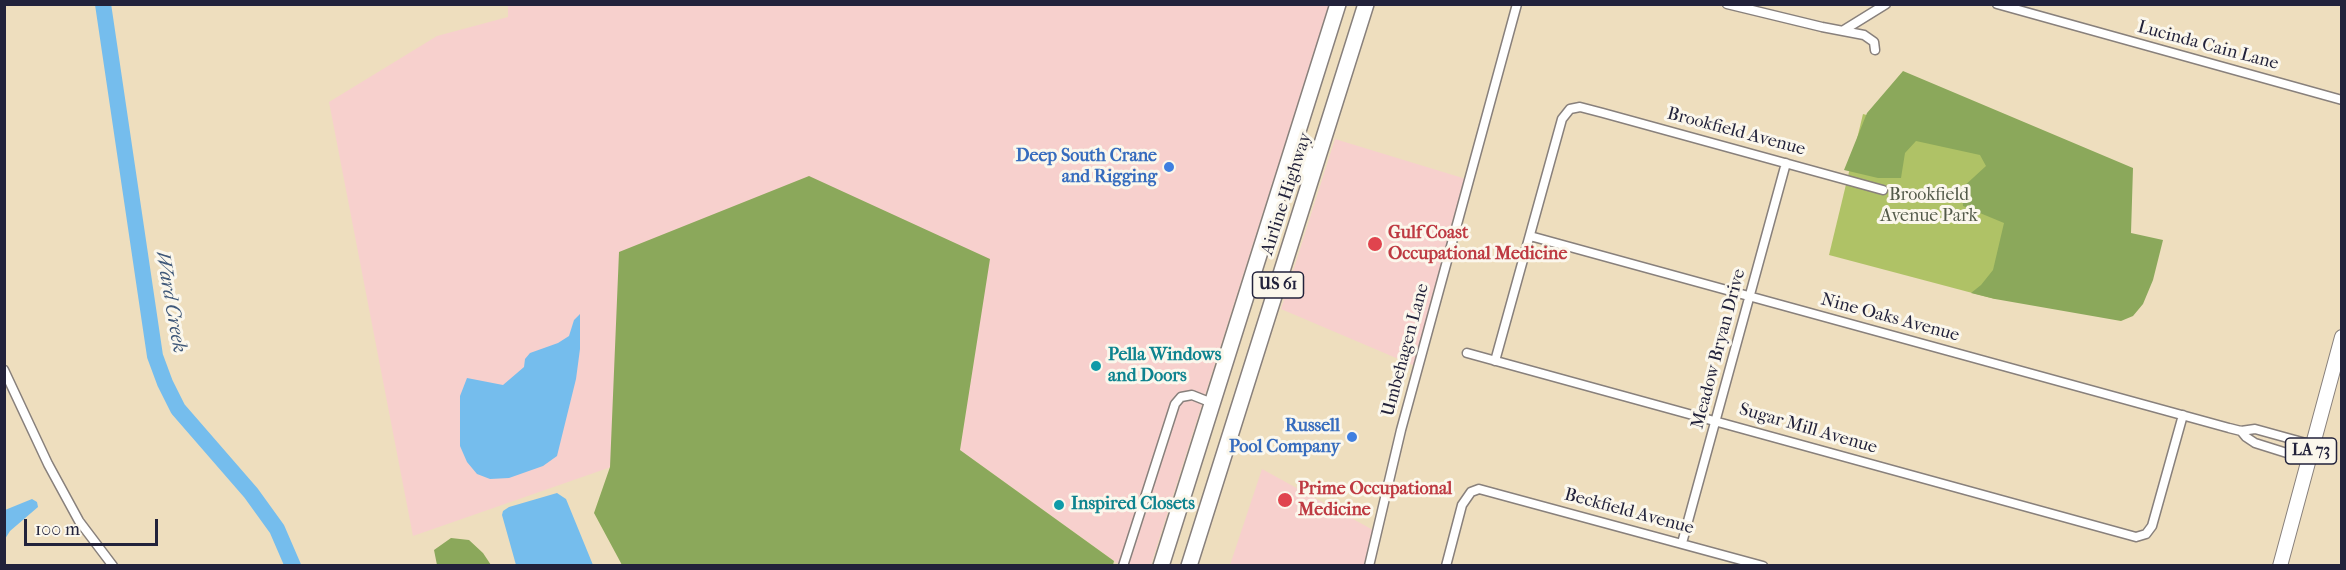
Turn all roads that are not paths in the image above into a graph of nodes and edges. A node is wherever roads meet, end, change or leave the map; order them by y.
1 (1338, 4) edge
2 (1366, 4) edge
3 (1517, 4) edge
4 (1727, 4) edge
5 (1886, 4) edge
6 (1997, 4) edge
7 (1844, 30) junction
8 (1875, 50) dead end
9 (2342, 99) edge
10 (1294, 146) junction
11 (1786, 164) junction
12 (1883, 190) dead end
13 (1530, 236) junction
14 (1750, 297) junction
15 (2342, 337) edge
16 (1259, 343) junction
17 (1467, 353) dead end
18 (1495, 361) junction
19 (4, 370) edge
20 (1212, 403) junction
21 (2183, 416) junction
22 (1716, 421) junction
23 (2241, 431) junction
24 (2313, 445) junction
25 (2309, 460) junction
26 (1682, 543) junction
27 (113, 566) edge
28 (1123, 566) edge
29 (1161, 566) edge
30 (1189, 566) edge
31 (1368, 566) edge
32 (1446, 566) edge
33 (1763, 566) edge
34 (2280, 566) edge

1 - 10 highway, Airline Highway / US 61
2 - 16 highway, Airline Highway / US 61
3 - 31 street, Umbehagen Lane
4 - 7 street
5 - 7 street
6 - 9 street, Lucinda Cain Lane
7 - 8 street
10 - 16 highway
10 - 20 highway, Airline Highway / US 61
11 - 12 street, Brookfield Avenue
11 - 13 street, Brookfield Avenue
11 - 14 street, Meadow Bryan Drive
13 - 14 street, Nine Oaks Avenue
13 - 18 street
14 - 21 street, Nine Oaks Avenue
14 - 22 street, Meadow Bryan Drive
15 - 24 main road, LA 73
16 - 30 highway, Airline Highway / US 61
17 - 18 street, Sugar Mill Avenue
18 - 22 street, Sugar Mill Avenue
19 - 27 street
20 - 28 street
20 - 29 highway, Airline Highway / US 61
21 - 22 street, Sugar Mill Avenue
21 - 23 street, Nine Oaks Avenue
22 - 26 street, Meadow Bryan Drive
23 - 24 street, Nine Oaks Avenue
23 - 25 street, Nine Oaks Avenue
24 - 25 main road, LA 73
25 - 34 main road, LA 73
26 - 32 street, Beckfield Avenue
26 - 33 street, Beckfield Avenue

